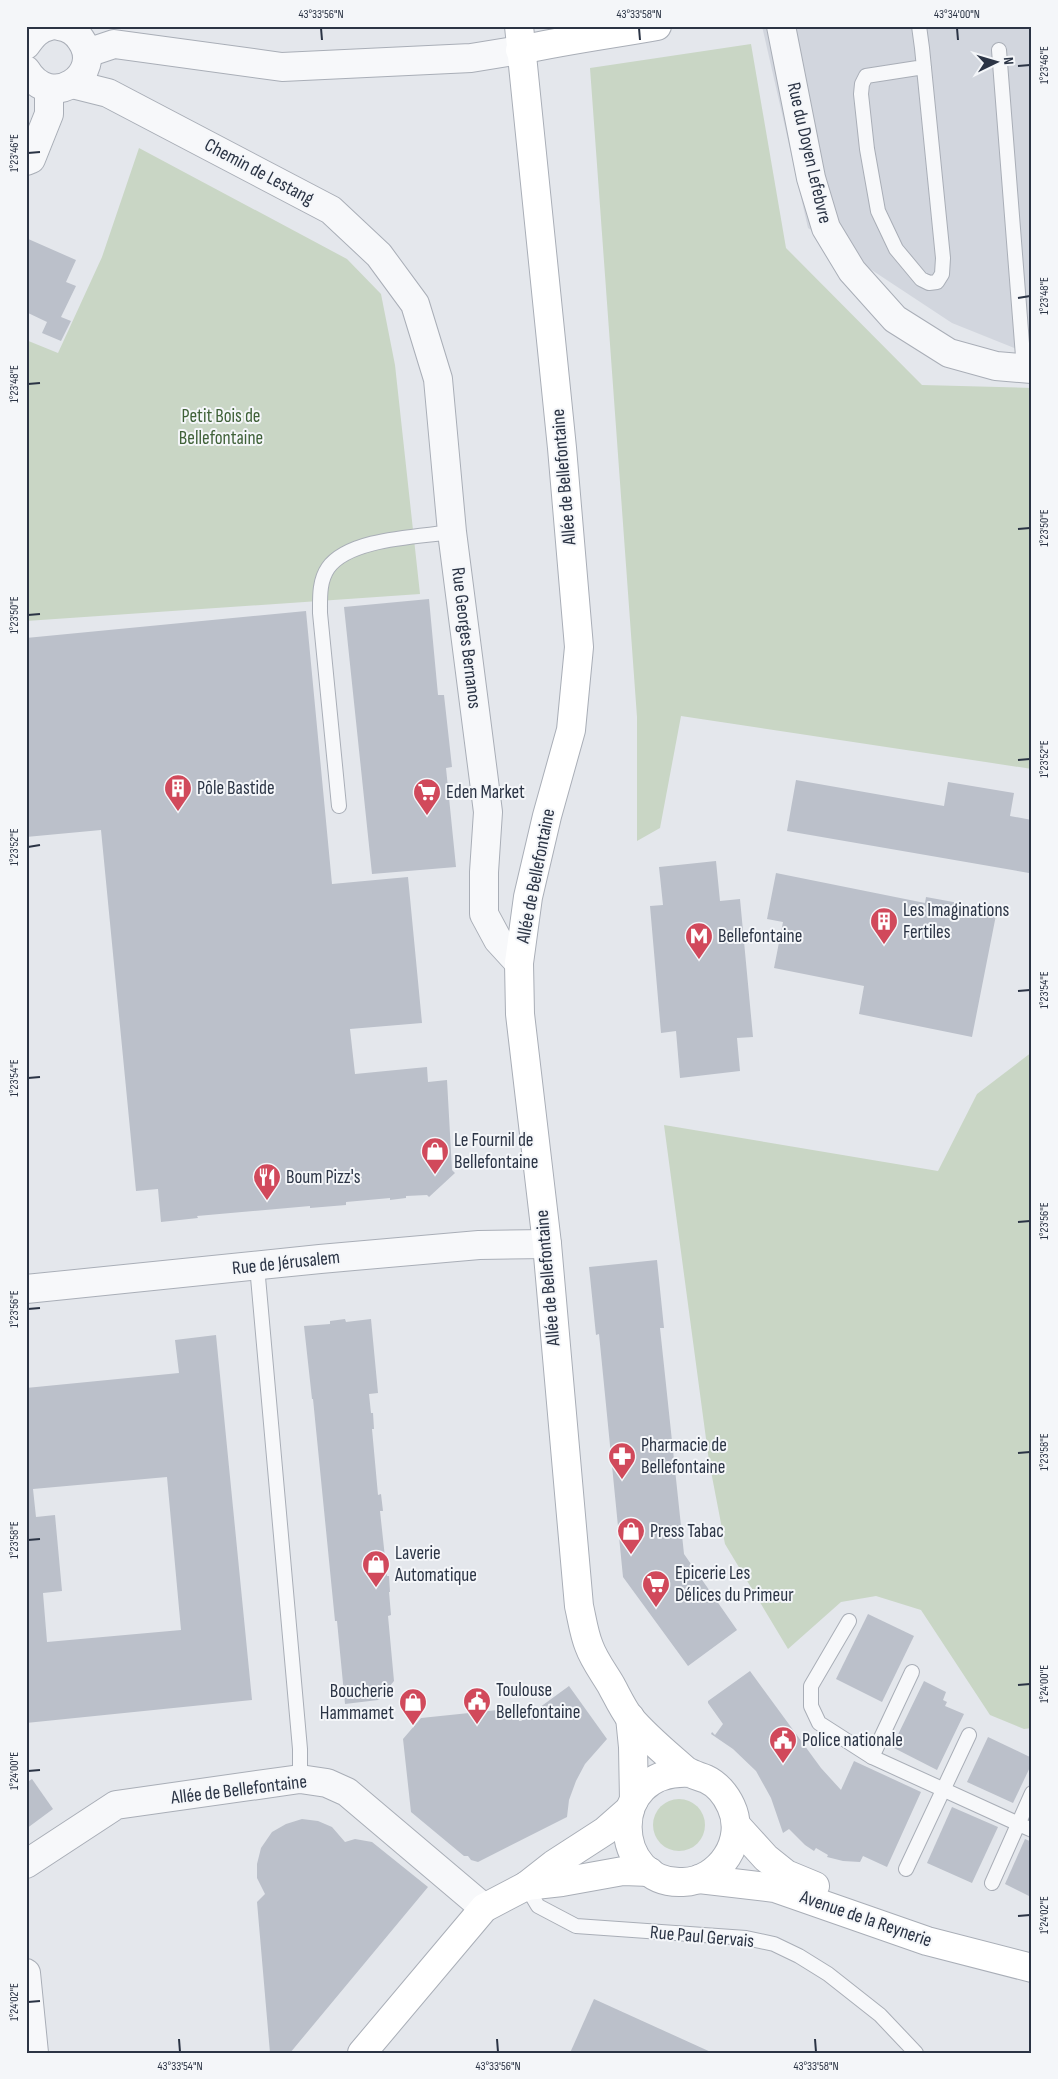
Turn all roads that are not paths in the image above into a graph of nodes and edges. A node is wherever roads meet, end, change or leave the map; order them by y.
1 (50, 26) edge
2 (59, 26) edge
3 (657, 26) edge
4 (781, 26) edge
5 (919, 26) edge
6 (520, 38) edge
7 (26, 45) edge
8 (1000, 50) dead end
9 (87, 53) junction
10 (924, 68) junction
11 (26, 70) edge
12 (61, 86) junction
13 (26, 161) edge
14 (414, 304) joint
15 (1028, 369) edge
16 (452, 532) junction
17 (339, 806) dead end
18 (519, 964) junction
19 (546, 1244) junction
20 (257, 1266) junction
21 (26, 1289) edge
22 (849, 1621) dead end
23 (912, 1672) dead end
24 (630, 1717) junction
25 (969, 1735) dead end
26 (872, 1757) junction
27 (690, 1773) junction
28 (300, 1779) junction
29 (943, 1789) junction
30 (1032, 1793) edge
31 (632, 1805) junction
32 (1018, 1824) junction
33 (736, 1826) junction
34 (1032, 1830) edge
35 (26, 1864) edge
36 (906, 1869) dead end
37 (650, 1872) junction
38 (699, 1879) junction
39 (992, 1882) dead end
40 (526, 1886) junction
41 (484, 1908) junction
42 (1032, 1950) edge
43 (1032, 1968) edge
44 (26, 1973) edge
45 (34, 2053) edge
46 (362, 2053) edge
47 (916, 2053) edge

1 - 7 street
2 - 9 street
3 - 6 street
4 - 15 street, Rue du Doyen Lefebvre
5 - 10 lane
6 - 9 street
6 - 18 street, Allée de Bellefontaine
8 - 15 lane
9 - 12 street
10 - 10 lane
11 - 12 street
12 - 13 street
12 - 14 street, Chemin de Lestang
14 - 16 street, Rue Georges Bernanos
16 - 17 lane
16 - 18 street, Rue Georges Bernanos
18 - 19 street, Allée de Bellefontaine
19 - 20 street, Rue de Jérusalem
19 - 24 street, Allée de Bellefontaine
20 - 21 street, Rue de Jérusalem
20 - 28 lane
22 - 26 lane
23 - 26 lane
24 - 27 street, Allée de Bellefontaine
24 - 31 street, Allée de Bellefontaine
25 - 29 lane
26 - 29 lane
27 - 31 street
27 - 33 street
28 - 35 street, Allée de Bellefontaine
28 - 41 street, Allée de Bellefontaine
29 - 32 lane
29 - 36 lane
30 - 32 lane
31 - 37 street
31 - 40 street
32 - 34 lane
32 - 39 lane
33 - 38 street
33 - 42 street, Avenue de la Reynerie
37 - 38 street
37 - 40 street
38 - 43 street, Avenue de la Reynerie
40 - 41 street
40 - 47 lane, Rue Paul Gervais
41 - 46 street
44 - 45 street

